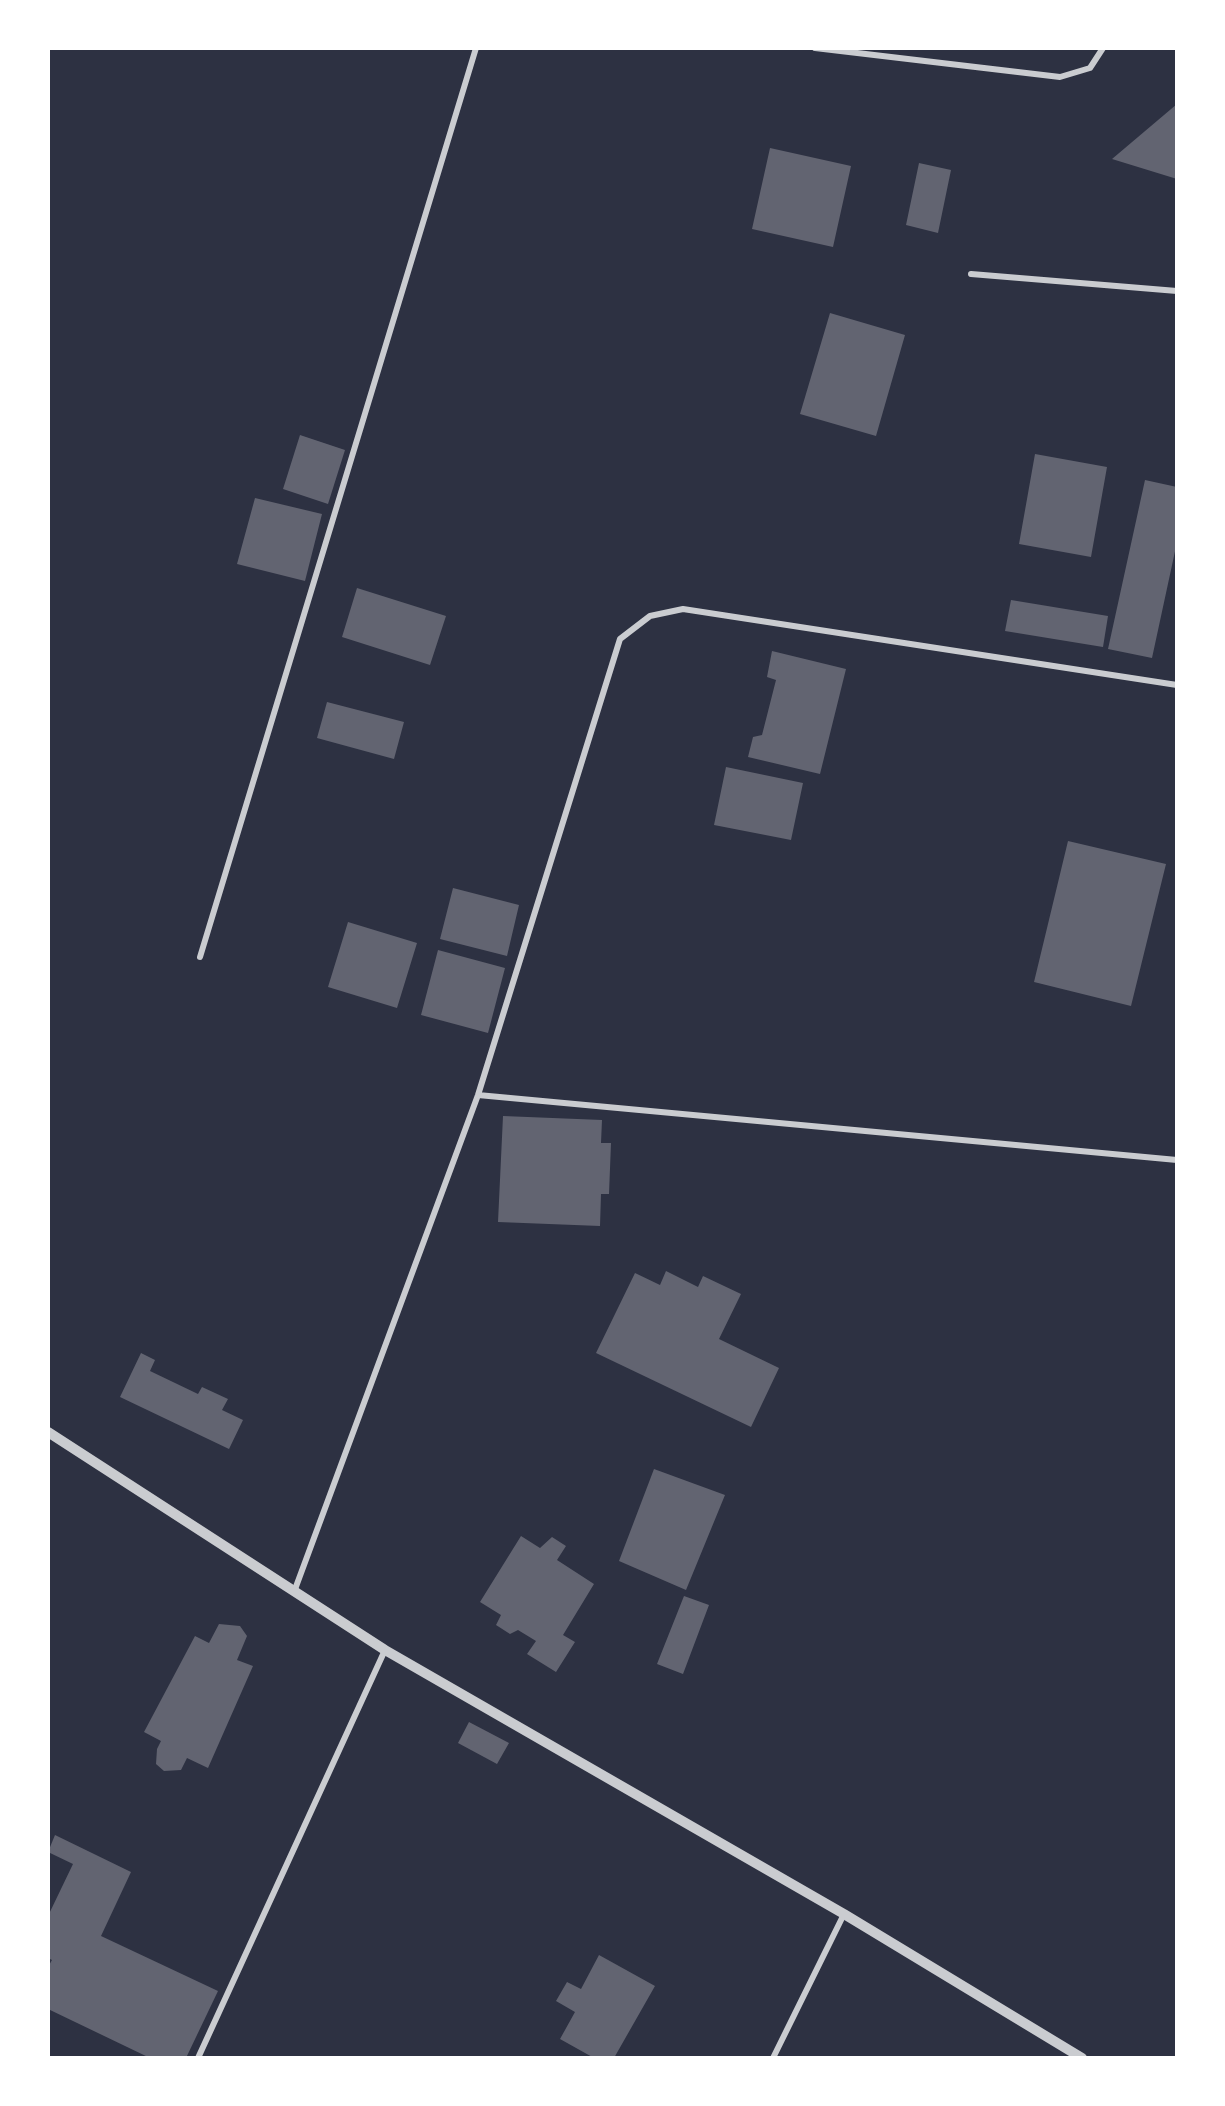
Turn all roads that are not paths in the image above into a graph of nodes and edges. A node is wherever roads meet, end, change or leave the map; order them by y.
1 (476, 48) edge
2 (815, 48) edge
3 (1103, 48) edge
4 (971, 274) dead end
5 (1177, 291) edge
6 (1177, 685) edge
7 (200, 957) dead end
8 (478, 1095) junction
9 (1177, 1160) edge
10 (48, 1432) edge
11 (294, 1592) junction
12 (385, 1650) junction
13 (844, 1914) junction
14 (198, 2058) edge
15 (773, 2058) edge
16 (1082, 2058) edge

1 - 7 street
2 - 3 street
4 - 5 street
6 - 8 street
8 - 9 street
8 - 11 street
10 - 11 street
11 - 12 street
12 - 13 street
12 - 14 street
13 - 15 street
13 - 16 street

